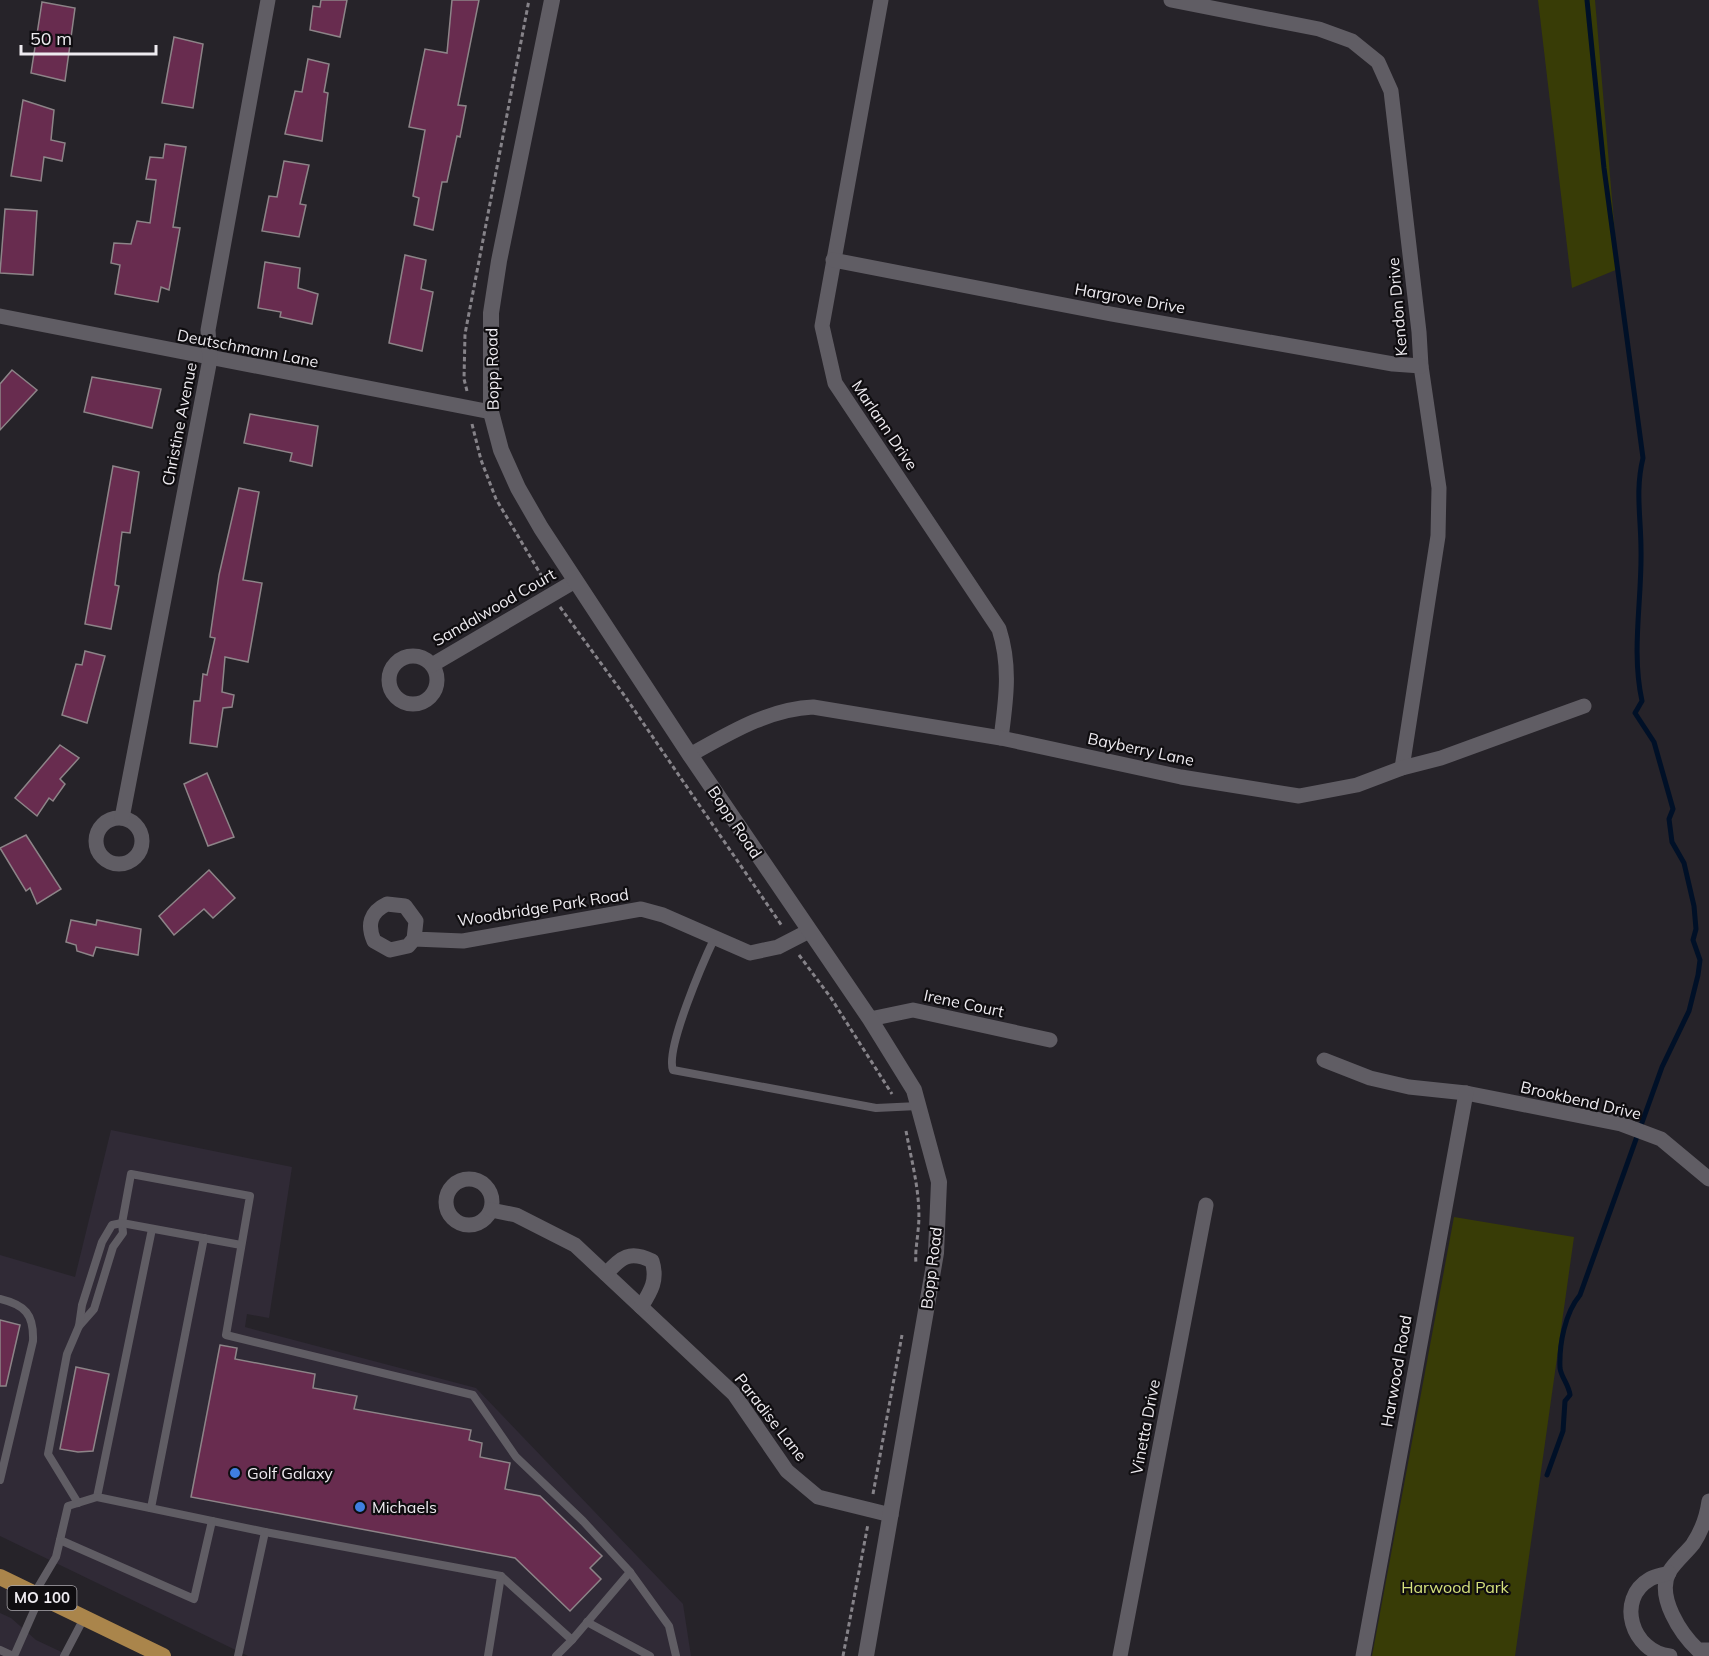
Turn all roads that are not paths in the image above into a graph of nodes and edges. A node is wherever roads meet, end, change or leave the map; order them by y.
1 (268, 0) edge
2 (552, 0) edge
3 (881, 0) edge
4 (1171, 0) edge
5 (833, 260) junction
6 (0, 316) edge
7 (210, 359) junction
8 (1421, 366) junction
9 (491, 412) junction
10 (575, 581) junction
11 (432, 665) dead end
12 (1584, 706) dead end
13 (1001, 738) junction
14 (690, 756) junction
15 (1402, 768) junction
16 (122, 818) dead end
17 (809, 932) junction
18 (715, 937) junction
19 (414, 939) dead end
20 (870, 1019) junction
21 (1050, 1040) dead end
22 (1324, 1060) dead end
23 (1466, 1093) junction
24 (918, 1106) junction
25 (1709, 1179) edge
26 (1206, 1205) dead end
27 (491, 1210) dead end
28 (122, 1223) junction
29 (152, 1229) junction
30 (204, 1238) junction
31 (241, 1245) junction
32 (606, 1274) junction
33 (0, 1299) edge
34 (641, 1307) junction
35 (79, 1326) junction
36 (0, 1480) edge
37 (97, 1497) junction
38 (1709, 1501) edge
39 (78, 1503) junction
40 (151, 1508) junction
41 (891, 1515) junction
42 (212, 1521) junction
43 (265, 1532) junction
44 (60, 1540) junction
45 (630, 1572) junction
46 (1669, 1573) junction
47 (501, 1576) junction
48 (0, 1577) edge
49 (37, 1595) junction
50 (84, 1618) junction
51 (587, 1622) junction
52 (572, 1640) junction
53 (0, 1650) edge
54 (1697, 1652) edge
55 (13, 1656) edge
56 (64, 1656) edge
57 (163, 1656) edge
58 (238, 1656) edge
59 (488, 1656) edge
60 (556, 1656) edge
61 (650, 1656) edge
62 (676, 1656) edge
63 (866, 1656) edge
64 (1120, 1656) edge
65 (1363, 1656) edge
66 (1670, 1656) edge

1 - 7 street, Christine Avenue
2 - 9 street, Bopp Road
3 - 5 street, Marlann Drive
4 - 8 street, Kendon Drive
5 - 8 street, Hargrove Drive
5 - 13 street, Marlann Drive
6 - 7 street, Deutschmann Lane
7 - 9 street, Deutschmann Lane
7 - 16 street, Christine Avenue
8 - 15 street, Kendon Drive
9 - 10 street, Bopp Road
10 - 11 street, Sandalwood Court
10 - 14 street, Bopp Road
12 - 15 street, Bayberry Lane
13 - 14 street, Bayberry Lane
13 - 15 street, Bayberry Lane
14 - 17 street, Bopp Road
17 - 18 street, Woodbridge Park Road
17 - 20 street, Bopp Road
18 - 19 street, Woodbridge Park Road
18 - 24 lane
20 - 21 street, Irene Court
20 - 24 street, Bopp Road
22 - 23 street, Brookbend Drive
23 - 25 street, Brookbend Drive
23 - 65 street, Harwood Road
24 - 41 street, Bopp Road
26 - 64 street, Vinetta Drive
27 - 32 street, Paradise Lane
28 - 29 lane
28 - 31 lane
28 - 35 lane
28 - 35 lane
29 - 30 lane
29 - 37 lane
30 - 31 lane
30 - 40 lane
31 - 45 lane
32 - 34 street, Paradise Lane
32 - 34 street
33 - 36 lane
34 - 41 street, Paradise Lane
35 - 39 lane
37 - 39 lane
37 - 40 lane
38 - 46 street
39 - 44 lane
40 - 42 lane
41 - 63 street, Bopp Road
42 - 43 lane
42 - 44 lane
43 - 47 lane
43 - 58 lane
44 - 49 lane
45 - 51 lane
45 - 62 lane
46 - 54 street
46 - 66 street
47 - 52 lane
47 - 59 lane
48 - 49 main road, MO 100
49 - 50 main road, MO 100
49 - 55 lane
50 - 56 lane
50 - 57 main road, MO 100
51 - 52 lane
51 - 61 lane
52 - 60 lane
53 - 55 lane

